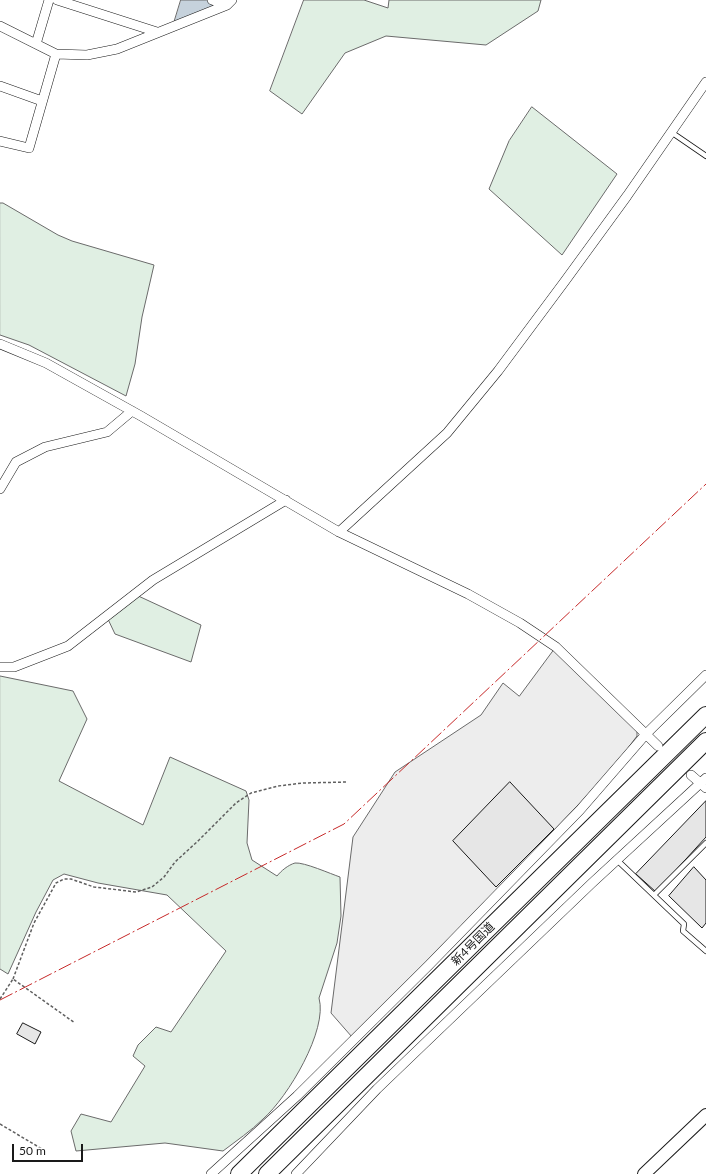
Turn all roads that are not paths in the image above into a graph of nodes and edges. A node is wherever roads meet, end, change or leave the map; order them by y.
1 (49, 0) edge
2 (58, 0) edge
3 (212, 0) edge
4 (229, 2) edge
5 (0, 26) edge
6 (158, 32) junction
7 (36, 44) junction
8 (56, 54) junction
9 (706, 82) edge
10 (0, 86) edge
11 (42, 101) junction
12 (671, 132) junction
13 (0, 141) edge
14 (706, 156) edge
15 (0, 344) edge
16 (132, 411) junction
17 (0, 489) edge
18 (286, 500) junction
19 (339, 532) junction
20 (0, 667) edge
21 (706, 675) edge
22 (706, 715) edge
23 (646, 734) junction
24 (706, 741) edge
25 (658, 746) dead end
26 (691, 774) dead end
27 (704, 783) edge
28 (706, 843) edge
29 (616, 860) junction
30 (654, 895) junction
31 (706, 951) edge
32 (429, 965) junction
33 (440, 976) junction
34 (359, 1034) junction
35 (370, 1046) junction
36 (366, 1076) junction
37 (377, 1089) junction
38 (706, 1115) edge
39 (211, 1174) edge
40 (239, 1174) edge
41 (267, 1174) edge
42 (296, 1174) edge
43 (644, 1174) edge

1 - 7 street
2 - 6 street
3 - 4 street
4 - 6 street
5 - 7 street
6 - 8 street
7 - 8 street
8 - 11 street
9 - 12 street
10 - 11 street
11 - 13 street
12 - 14 lane
12 - 19 street
15 - 16 street
16 - 17 street
16 - 18 street
18 - 19 street
18 - 20 street
19 - 23 street
21 - 23 street
22 - 33 highway, 新4号国道
23 - 25 street
23 - 32 street
24 - 36 highway, 新4号国道
26 - 27 street
27 - 29 street
28 - 30 lane
29 - 30 lane
29 - 37 street
30 - 31 lane
32 - 33 street
32 - 34 street
33 - 35 highway, 新4号国道
34 - 35 street
34 - 39 street
35 - 40 highway, 新4号国道
36 - 37 street
36 - 41 highway, 新4号国道
37 - 42 street
38 - 43 street

